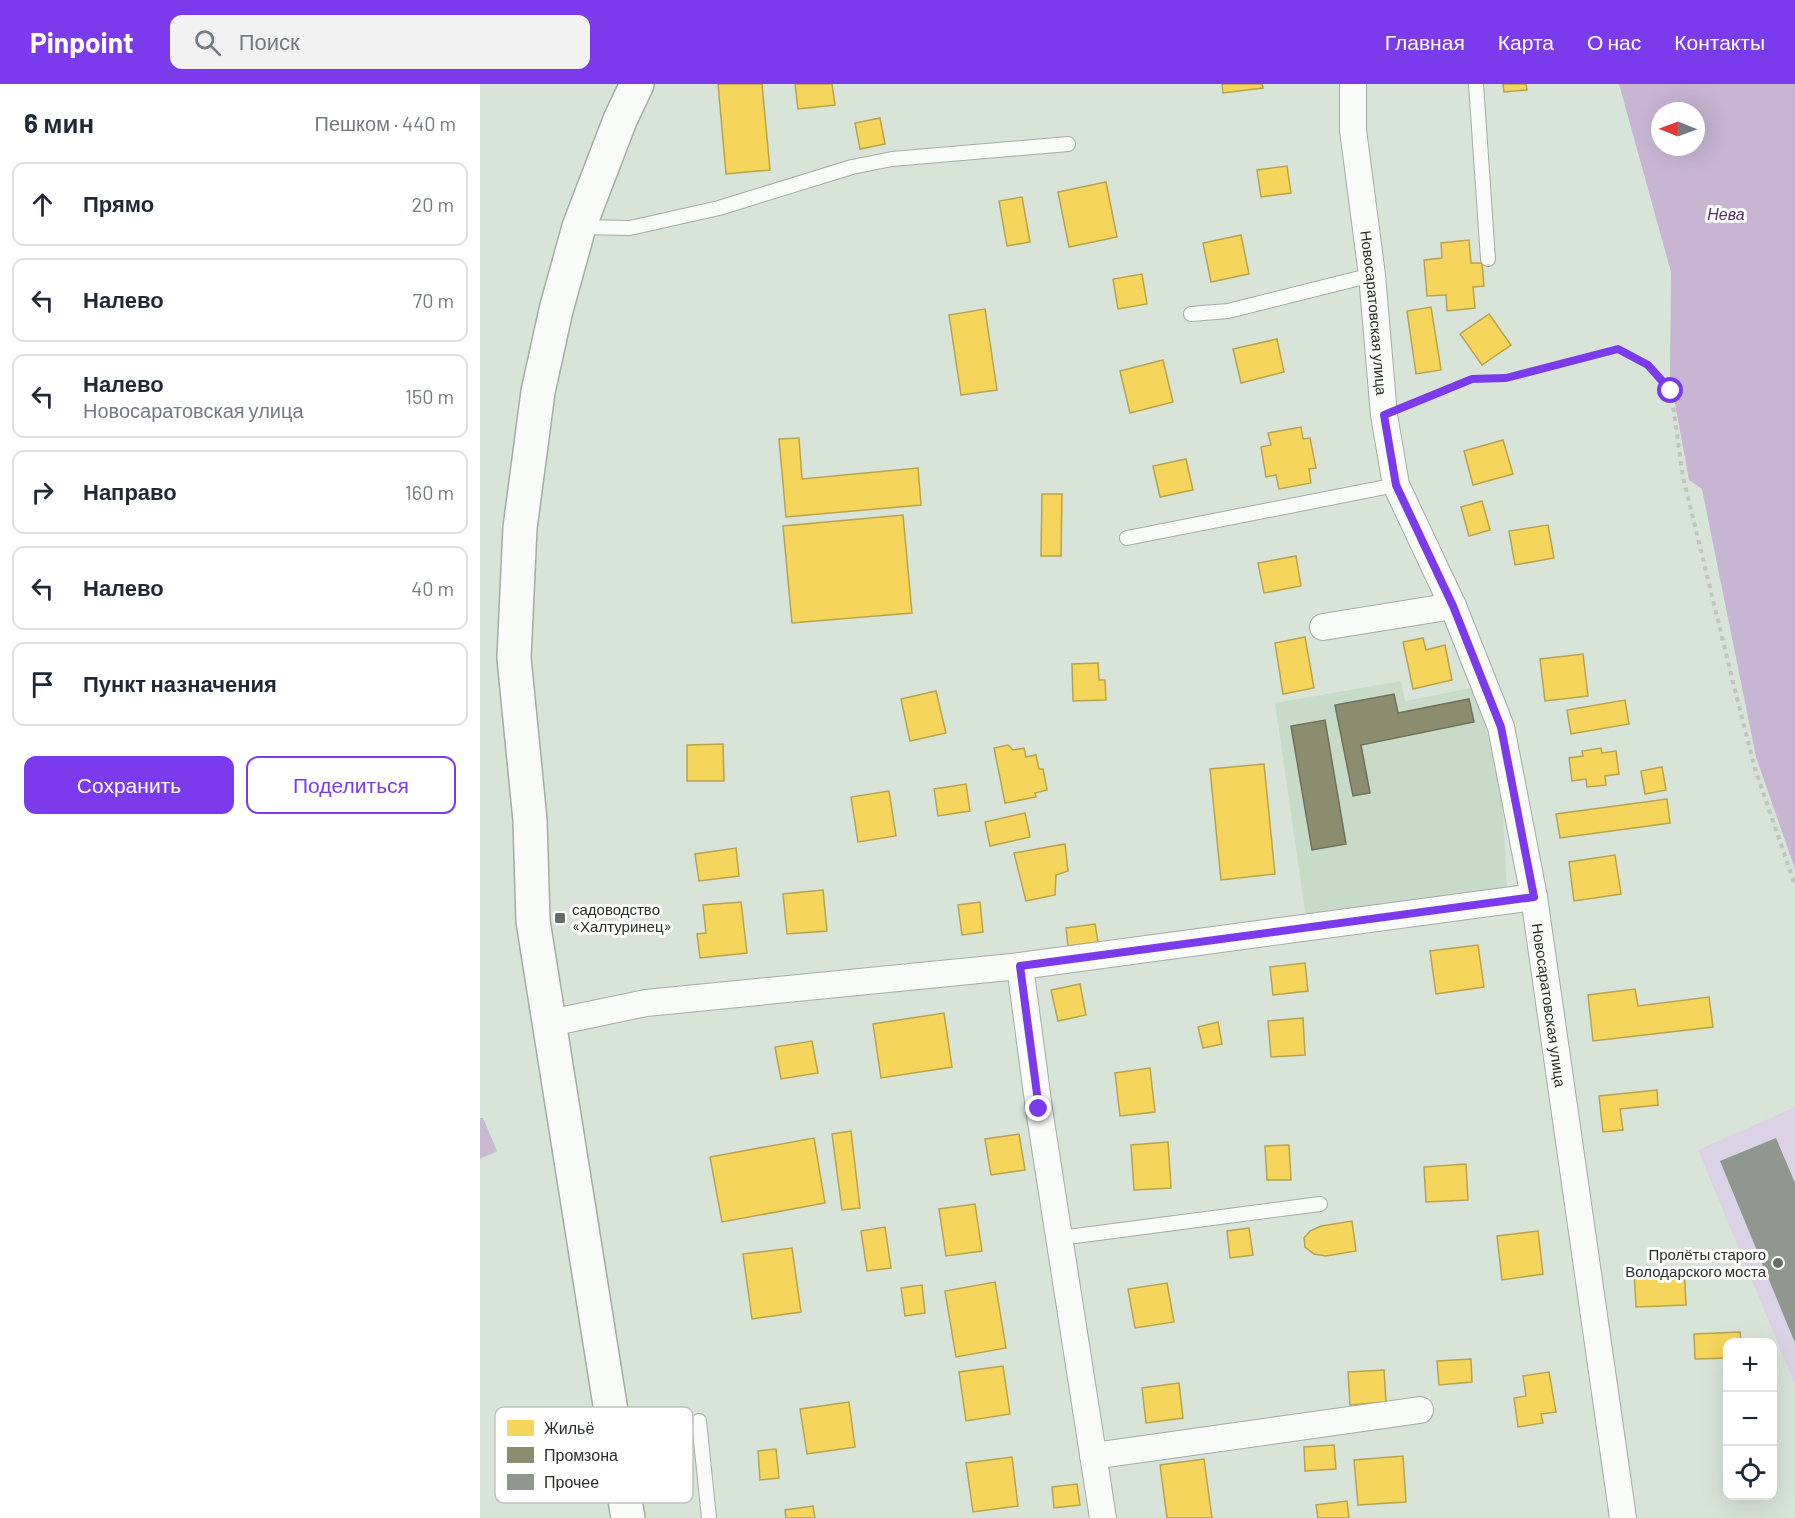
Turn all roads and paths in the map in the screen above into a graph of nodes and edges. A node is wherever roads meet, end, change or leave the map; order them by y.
1 (637, 84) edge
2 (1353, 84) edge
3 (1476, 84) edge
4 (1068, 144) dead end
5 (579, 227) junction
6 (1488, 259) dead end
7 (1372, 275) junction
8 (1191, 314) dead end
9 (1384, 415) junction
10 (1396, 485) junction
11 (1128, 538) dead end
12 (1453, 606) junction
13 (1323, 627) dead end
14 (1795, 885) edge
15 (1534, 897) junction
16 (1020, 966) junction
17 (550, 1023) junction
18 (1320, 1204) dead end
19 (1060, 1238) junction
20 (611, 1407) edge
21 (1420, 1410) dead end
22 (699, 1421) dead end
23 (1093, 1456) junction
24 (626, 1503) edge
25 (628, 1518) edge
26 (709, 1518) edge
27 (1102, 1518) edge
28 (1623, 1518) edge

1 - 5 main road
2 - 7 street, Новосаратовская улица
3 - 6 lane
4 - 5 lane
5 - 17 main road
7 - 8 lane
7 - 9 street, Новосаратовская улица
9 - 10 street, Новосаратовская улица
9 - 14 path
10 - 11 lane
10 - 12 street, Новосаратовская улица
12 - 13 street
12 - 15 street, Новосаратовская улица
15 - 16 street
15 - 28 street, Новосаратовская улица
16 - 17 street
16 - 19 street
17 - 20 main road
18 - 19 lane
19 - 23 street
21 - 23 street
22 - 26 lane
23 - 27 street
24 - 25 main road

